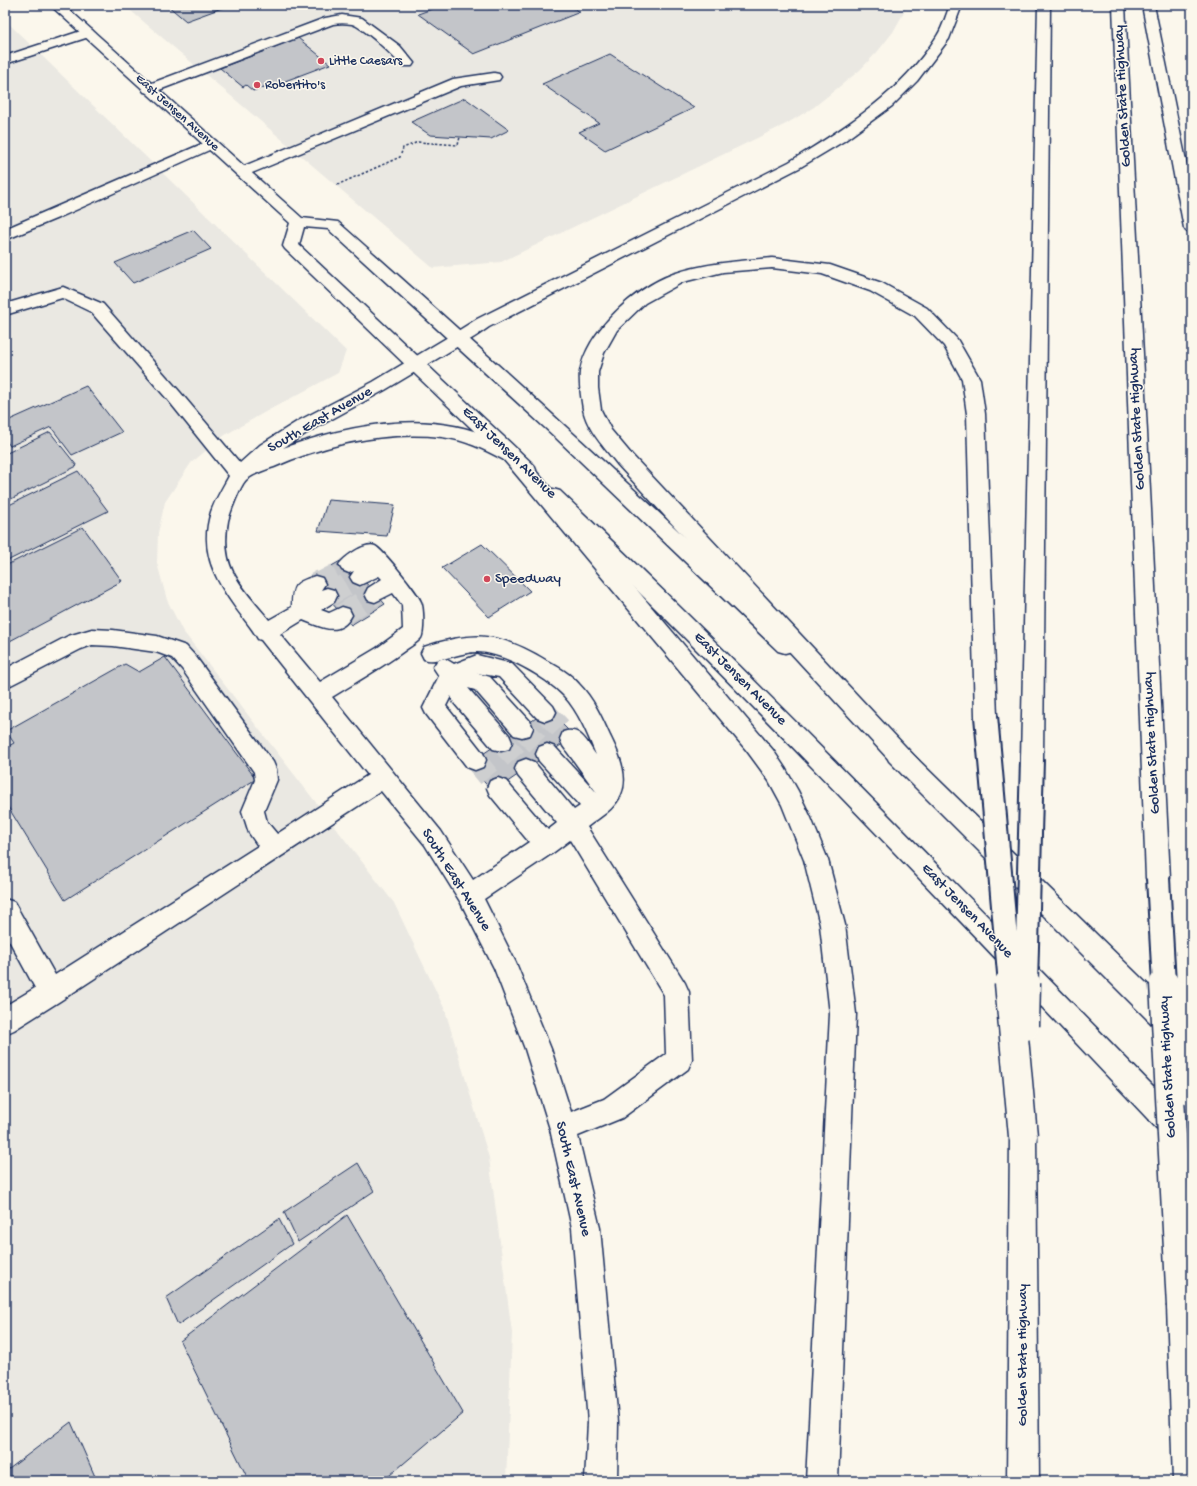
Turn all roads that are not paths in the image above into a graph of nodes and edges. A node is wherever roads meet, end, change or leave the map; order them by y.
1 (56, 5) edge
2 (956, 5) edge
3 (1044, 5) edge
4 (1119, 5) edge
5 (1148, 5) edge
6 (87, 33) junction
7 (5, 60) edge
8 (407, 63) dead end
9 (494, 77) dead end
10 (149, 89) junction
11 (211, 144) junction
12 (242, 172) junction
13 (298, 222) junction
14 (1192, 228) edge
15 (5, 234) edge
16 (5, 310) edge
17 (459, 338) junction
18 (417, 364) junction
19 (511, 455) junction
20 (239, 475) junction
21 (354, 571) tunnel mouth
22 (396, 581) junction
23 (321, 590) tunnel mouth
24 (375, 594) tunnel mouth
25 (302, 611) junction
26 (342, 615) tunnel mouth
27 (265, 632) junction
28 (413, 633) junction
29 (431, 653) junction
30 (451, 674) junction
31 (5, 679) edge
32 (317, 695) junction
33 (545, 712) tunnel mouth
34 (522, 728) tunnel mouth
35 (571, 739) tunnel mouth
36 (502, 742) tunnel mouth
37 (547, 754) tunnel mouth
38 (475, 760) tunnel mouth
39 (912, 768) junction
40 (526, 769) tunnel mouth
41 (383, 777) junction
42 (498, 788) tunnel mouth
43 (603, 800) junction
44 (573, 824) junction
45 (546, 845) junction
46 (274, 849) junction
47 (1158, 878) junction
48 (469, 895) junction
49 (5, 910) edge
50 (51, 992) junction
51 (5, 1021) edge
52 (1192, 1046) edge
53 (1192, 1091) edge
54 (563, 1129) junction
55 (1023, 1136) junction
56 (1192, 1146) edge
57 (601, 1481) edge
58 (822, 1481) edge
59 (1023, 1481) edge
60 (1190, 1481) edge

1 - 6 main road, East Jensen Avenue
2 - 17 main road, South East Avenue
3 - 55 main road, Golden State Highway, bridge
4 - 47 main road, Golden State Highway
5 - 14 main road
6 - 7 main road
6 - 10 main road, East Jensen Avenue
8 - 10 main road
9 - 12 main road
10 - 11 main road, East Jensen Avenue
11 - 12 main road, East Jensen Avenue
11 - 15 main road
12 - 13 main road, East Jensen Avenue
13 - 17 main road
13 - 18 main road, East Jensen Avenue
16 - 20 main road
17 - 18 main road, South East Avenue
17 - 39 main road
18 - 19 main road, East Jensen Avenue
18 - 20 main road, South East Avenue
19 - 20 main road
19 - 56 main road, East Jensen Avenue
19 - 58 main road
20 - 27 main road, South East Avenue
21 - 22 main road
22 - 24 main road
22 - 28 main road
23 - 25 main road
25 - 26 main road
25 - 27 main road
27 - 32 main road, South East Avenue
28 - 29 main road
28 - 32 main road
29 - 30 main road
29 - 43 main road
30 - 33 main road
30 - 34 main road
30 - 36 main road
30 - 38 main road
31 - 46 main road
32 - 41 main road, South East Avenue
35 - 43 main road
37 - 43 main road
39 - 52 main road
39 - 55 main road, bridge
40 - 44 main road
41 - 46 main road
41 - 48 main road, South East Avenue
42 - 45 main road
43 - 44 main road
44 - 45 main road
44 - 54 main road
45 - 48 main road
46 - 50 main road
47 - 53 main road, bridge
47 - 60 main road, Golden State Highway, bridge
48 - 54 main road, South East Avenue
49 - 50 main road
50 - 51 main road
54 - 57 main road, South East Avenue
55 - 59 main road, Golden State Highway

